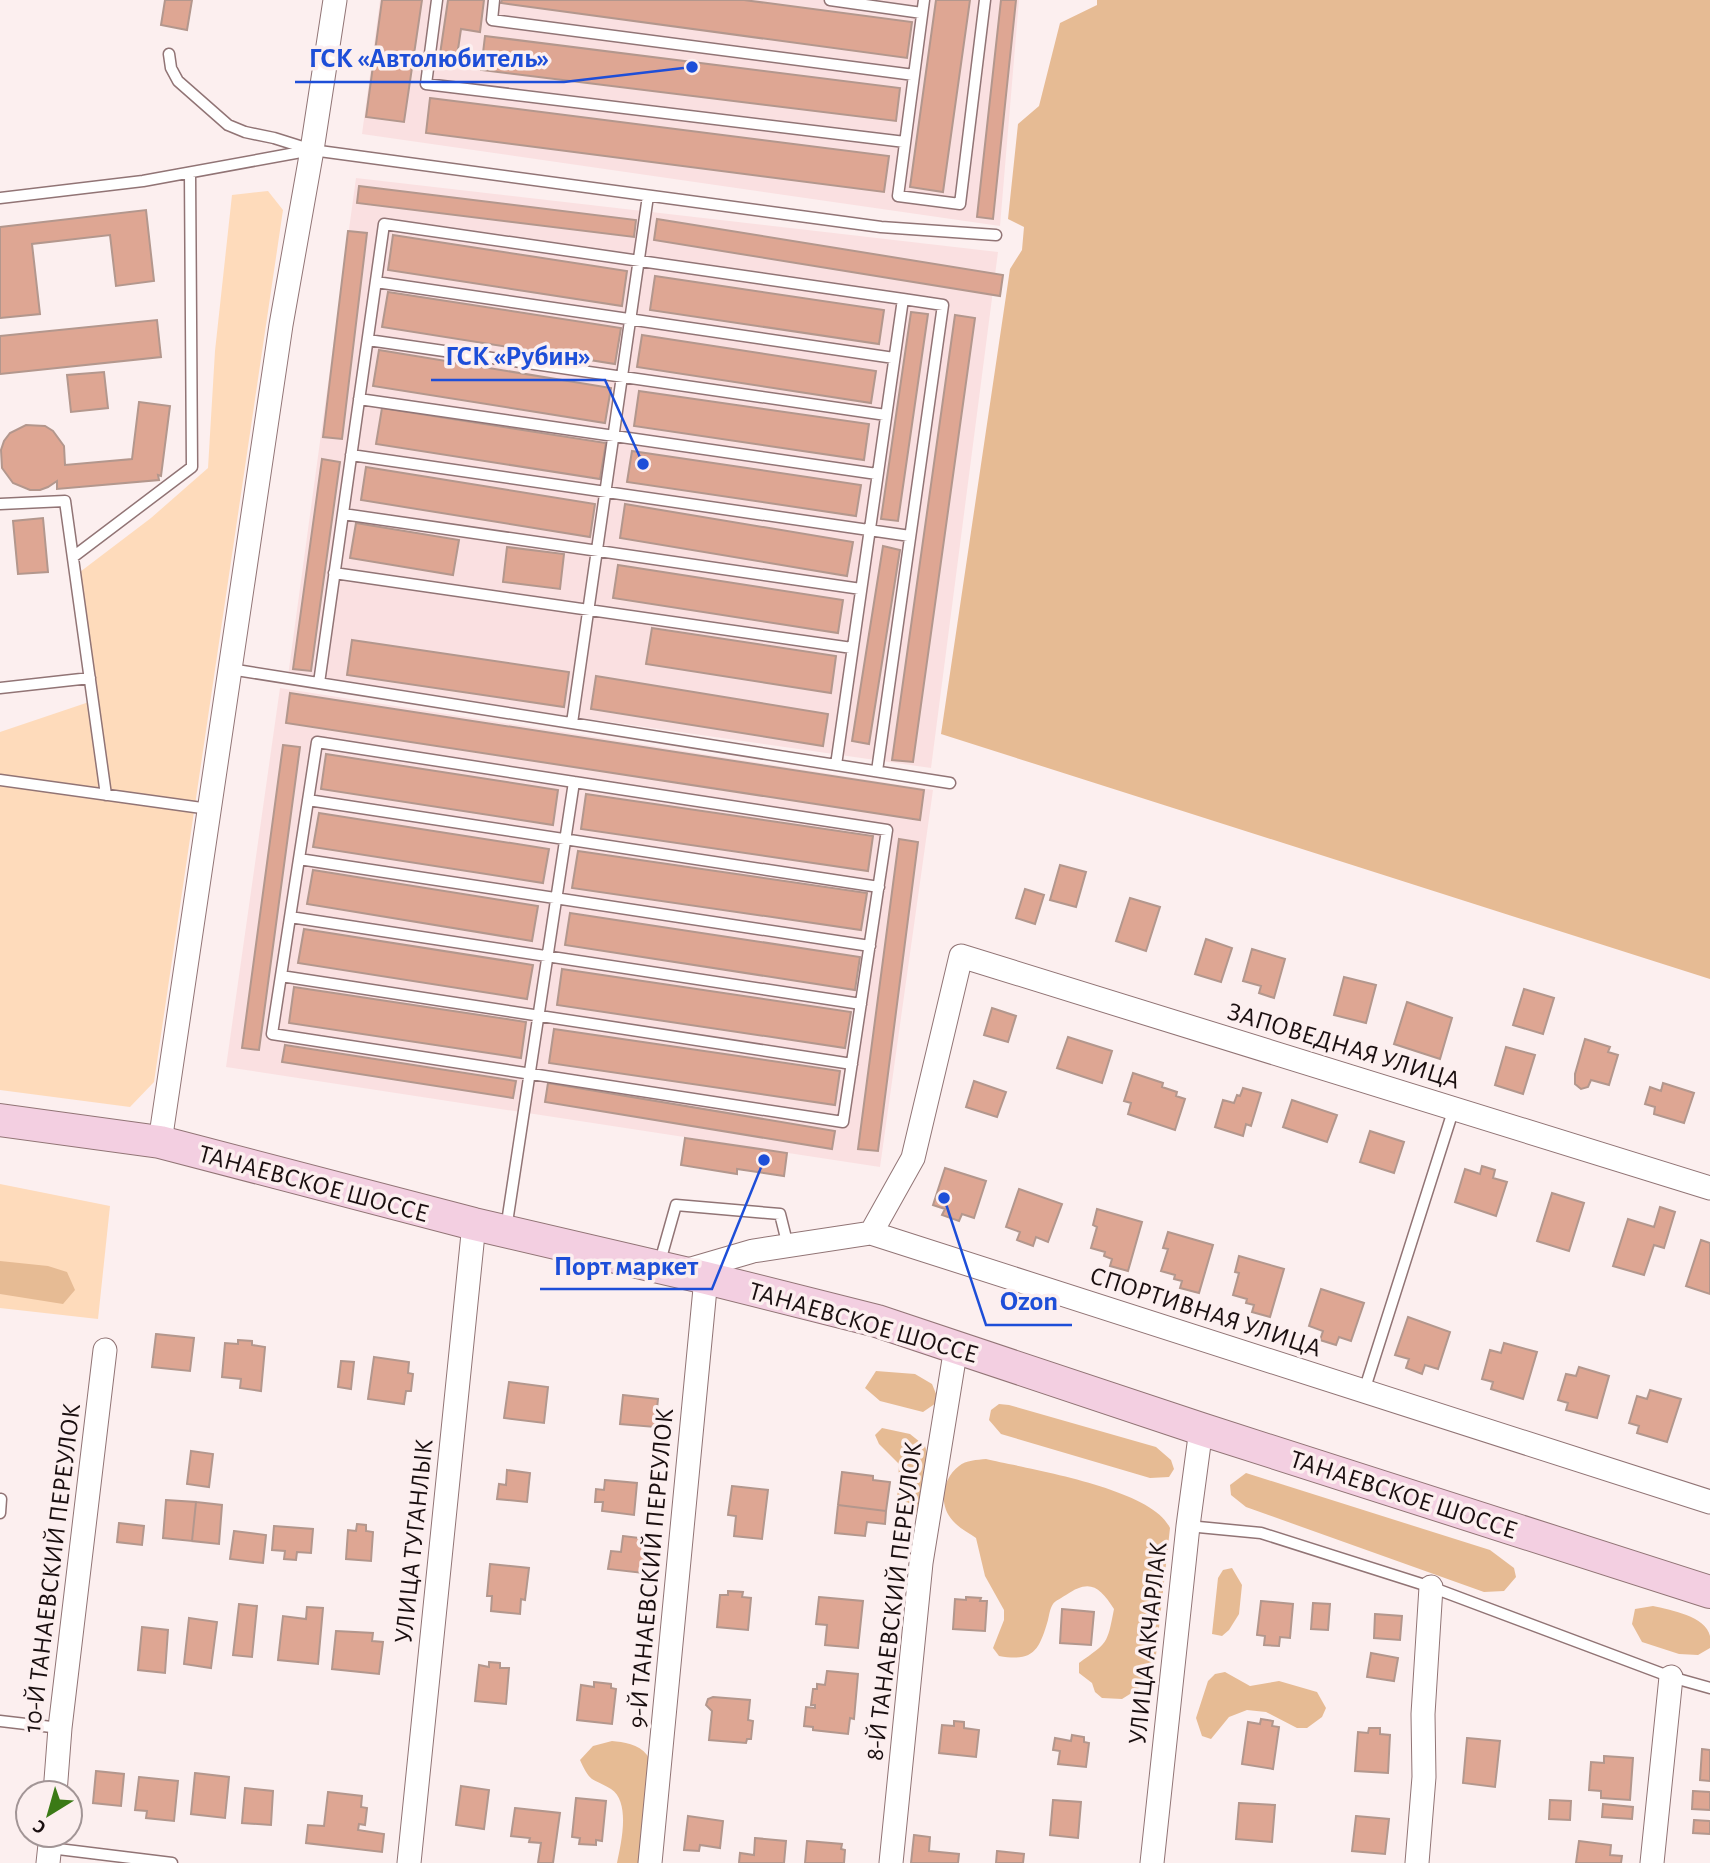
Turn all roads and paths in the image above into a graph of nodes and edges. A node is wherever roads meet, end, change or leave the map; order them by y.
1 (335, 0) edge
2 (437, 0) edge
3 (495, 0) edge
4 (830, 0) edge
5 (924, 0) edge
6 (985, 0) edge
7 (922, 13) junction
8 (169, 54) dead end
9 (914, 75) junction
10 (905, 142) junction
11 (312, 150) junction
12 (190, 173) junction
13 (648, 195) junction
14 (0, 198) edge
15 (996, 235) dead end
16 (639, 260) junction
17 (376, 282) junction
18 (902, 299) junction
19 (630, 319) junction
20 (368, 340) junction
21 (894, 358) junction
22 (622, 377) junction
23 (359, 399) junction
24 (886, 415) junction
25 (614, 436) junction
26 (351, 455) junction
27 (877, 474) junction
28 (605, 492) junction
29 (0, 504) edge
30 (343, 514) junction
31 (869, 530) junction
32 (910, 536) junction
33 (597, 551) junction
34 (73, 557) junction
35 (334, 572) junction
36 (861, 589) junction
37 (589, 609) junction
38 (852, 648) junction
39 (230, 669) junction
40 (89, 678) junction
41 (319, 683) junction
42 (0, 688) edge
43 (572, 723) junction
44 (836, 765) junction
45 (877, 771) junction
46 (0, 780) edge
47 (574, 782) junction
48 (950, 783) dead end
49 (106, 795) junction
50 (308, 800) junction
51 (209, 809) junction
52 (565, 839) junction
53 (299, 859) junction
54 (879, 887) junction
55 (556, 898) junction
56 (290, 917) junction
57 (870, 946) junction
58 (547, 956) junction
59 (281, 976) junction
60 (861, 1004) junction
61 (538, 1016) junction
62 (852, 1064) junction
63 (529, 1074) junction
64 (1454, 1108) junction
65 (0, 1119) edge
66 (160, 1142) junction
67 (1710, 1188) edge
68 (474, 1224) junction
69 (506, 1231) junction
70 (871, 1233) junction
71 (788, 1246) junction
72 (682, 1273) junction
73 (956, 1347) junction
74 (105, 1350) dead end
75 (1364, 1391) junction
76 (1201, 1429) junction
77 (1, 1499) edge
78 (1710, 1502) edge
79 (0, 1513) edge
80 (1188, 1526) junction
81 (1431, 1587) junction
82 (1710, 1592) edge
83 (1671, 1676) junction
84 (1710, 1688) edge
85 (0, 1721) edge
86 (60, 1728) junction
87 (56, 1779) edge
88 (50, 1849) edge
89 (172, 1863) edge
90 (409, 1863) edge
91 (650, 1863) edge
92 (891, 1863) edge
93 (1152, 1863) edge
94 (1417, 1863) edge
95 (1652, 1863) edge

1 - 11 street
2 - 10 lane
3 - 9 lane
4 - 7 lane
5 - 7 lane
6 - 10 lane
7 - 9 lane
8 - 11 lane
9 - 10 lane
11 - 12 lane
11 - 13 lane
11 - 39 street
12 - 14 lane
12 - 34 lane
13 - 15 lane
13 - 16 lane
16 - 17 lane
16 - 18 lane
16 - 19 lane
17 - 19 lane
17 - 20 lane
18 - 21 lane
18 - 32 lane
19 - 21 lane
19 - 22 lane
20 - 22 lane
20 - 23 lane
21 - 24 lane
22 - 24 lane
22 - 25 lane
23 - 25 lane
23 - 26 lane
24 - 27 lane
25 - 27 lane
25 - 28 lane
26 - 28 lane
26 - 30 lane
27 - 31 lane
28 - 31 lane
28 - 33 lane
29 - 34 lane
30 - 33 lane
30 - 35 lane
31 - 32 lane
31 - 36 lane
32 - 45 lane
33 - 36 lane
33 - 37 lane
34 - 40 lane
35 - 37 lane
35 - 41 lane
36 - 38 lane
37 - 38 lane
37 - 43 lane
38 - 44 lane
39 - 41 lane
39 - 51 street
40 - 42 lane
40 - 49 lane
41 - 43 lane
43 - 44 lane
44 - 45 lane
45 - 48 lane
46 - 49 lane
47 - 50 lane
47 - 52 lane
47 - 54 lane
49 - 51 lane
50 - 52 lane
50 - 53 lane
51 - 66 street
52 - 54 lane
52 - 55 lane
53 - 55 lane
53 - 56 lane
54 - 57 lane
55 - 57 lane
55 - 58 lane
56 - 58 lane
56 - 59 lane
57 - 60 lane
58 - 60 lane
58 - 61 lane
59 - 61 lane
59 - 63 lane
60 - 62 lane
61 - 62 lane
61 - 63 lane
62 - 63 lane
63 - 69 lane
64 - 67 street, ЗАПОВЕДНАЯ УЛИЦА
64 - 70 street, ЗАПОВЕДНАЯ УЛИЦА
64 - 75 lane
65 - 66 street, ТАНАЕВСКОЕ ШОССЕ
66 - 68 street, ТАНАЕВСКОЕ ШОССЕ
68 - 69 street, ТАНАЕВСКОЕ ШОССЕ
68 - 90 street, УЛИЦА ТУГАНЛЫК
69 - 72 street, ТАНАЕВСКОЕ ШОССЕ
70 - 71 street, СПОРТИВНАЯ УЛИЦА
70 - 75 street, СПОРТИВНАЯ УЛИЦА
71 - 72 street, СПОРТИВНАЯ УЛИЦА
71 - 72 lane
72 - 73 street, ТАНАЕВСКОЕ ШОССЕ
72 - 91 street, 9-Й ТАНАЕВСКИЙ ПЕРЕУЛОК
73 - 76 street, ТАНАЕВСКОЕ ШОССЕ
73 - 92 street, 8-Й ТАНАЕВСКИЙ ПЕРЕУЛОК
74 - 86 street, 10-Й ТАНАЕВСКИЙ ПЕРЕУЛОК
75 - 78 street, СПОРТИВНАЯ УЛИЦА
76 - 80 street, УЛИЦА АКЧАРЛАК
76 - 82 street, ТАНАЕВСКОЕ ШОССЕ
77 - 79 lane
80 - 81 lane
80 - 93 street, УЛИЦА АКЧАРЛАК
81 - 83 lane
81 - 94 street
83 - 84 lane
83 - 95 street
85 - 86 lane
86 - 87 street, 10-Й ТАНАЕВСКИЙ ПЕРЕУЛОК
88 - 89 lane

